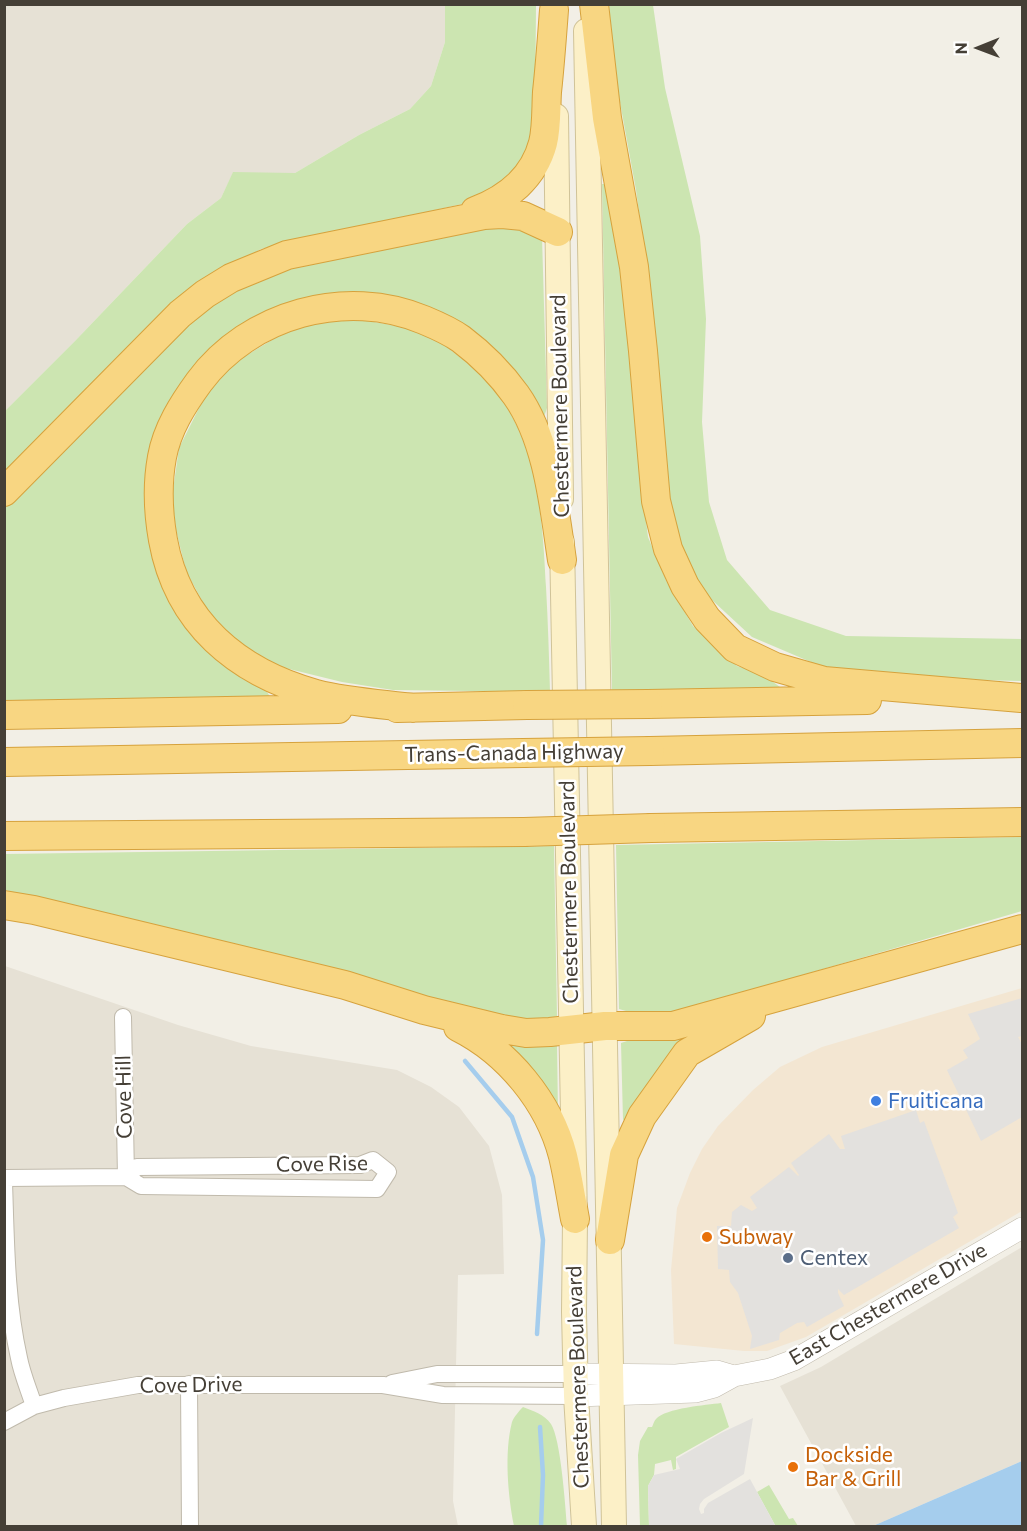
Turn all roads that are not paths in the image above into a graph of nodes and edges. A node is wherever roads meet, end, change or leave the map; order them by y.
1 (585, 4) edge
2 (594, 4) edge
3 (554, 7) edge
4 (448, 222) junction
5 (558, 232) junction
6 (4, 492) edge
7 (562, 560) junction
8 (597, 624) junction
9 (1022, 698) edge
10 (414, 708) junction
11 (4, 715) edge
12 (1023, 743) edge
13 (4, 762) edge
14 (1023, 822) edge
15 (4, 836) edge
16 (4, 905) edge
17 (1023, 928) edge
18 (790, 994) junction
19 (424, 1010) junction
20 (123, 1017) dead end
21 (605, 1026) junction
22 (572, 1030) junction
23 (126, 1177) junction
24 (4, 1180) edge
25 (575, 1220) junction
26 (1023, 1228) edge
27 (610, 1240) junction
28 (189, 1384) junction
29 (576, 1385) junction
30 (610, 1385) junction
31 (34, 1406) junction
32 (4, 1422) edge
33 (190, 1527) edge
34 (584, 1527) edge
35 (615, 1527) edge

1 - 8 main road, Chestermere Boulevard
2 - 9 highway
3 - 4 highway
3 - 5 main road, Chestermere Boulevard
4 - 5 highway
4 - 6 highway
5 - 7 main road, Chestermere Boulevard
5 - 8 main road
7 - 10 highway
7 - 22 main road, Chestermere Boulevard
8 - 21 main road, Chestermere Boulevard
9 - 10 highway, bridge
10 - 11 highway
12 - 13 highway, Trans-Canada Highway, bridge
14 - 15 highway, bridge
16 - 19 highway
17 - 18 highway
18 - 21 highway
18 - 27 highway
19 - 22 highway
19 - 25 highway
20 - 23 street, Cove Hill
21 - 22 highway
21 - 27 main road, Chestermere Boulevard
22 - 25 main road, Chestermere Boulevard
23 - 23 street, Cove Rise
23 - 24 street, Cove Rise
24 - 31 street
25 - 29 main road, Chestermere Boulevard
26 - 30 street, East Chestermere Drive
27 - 30 main road, Chestermere Boulevard
28 - 29 street, Cove Drive
28 - 31 street, Cove Drive
28 - 33 street
29 - 30 street, East Chestermere Drive
29 - 34 main road, Chestermere Boulevard
30 - 35 main road, Chestermere Boulevard
31 - 32 street, Cove Drive

